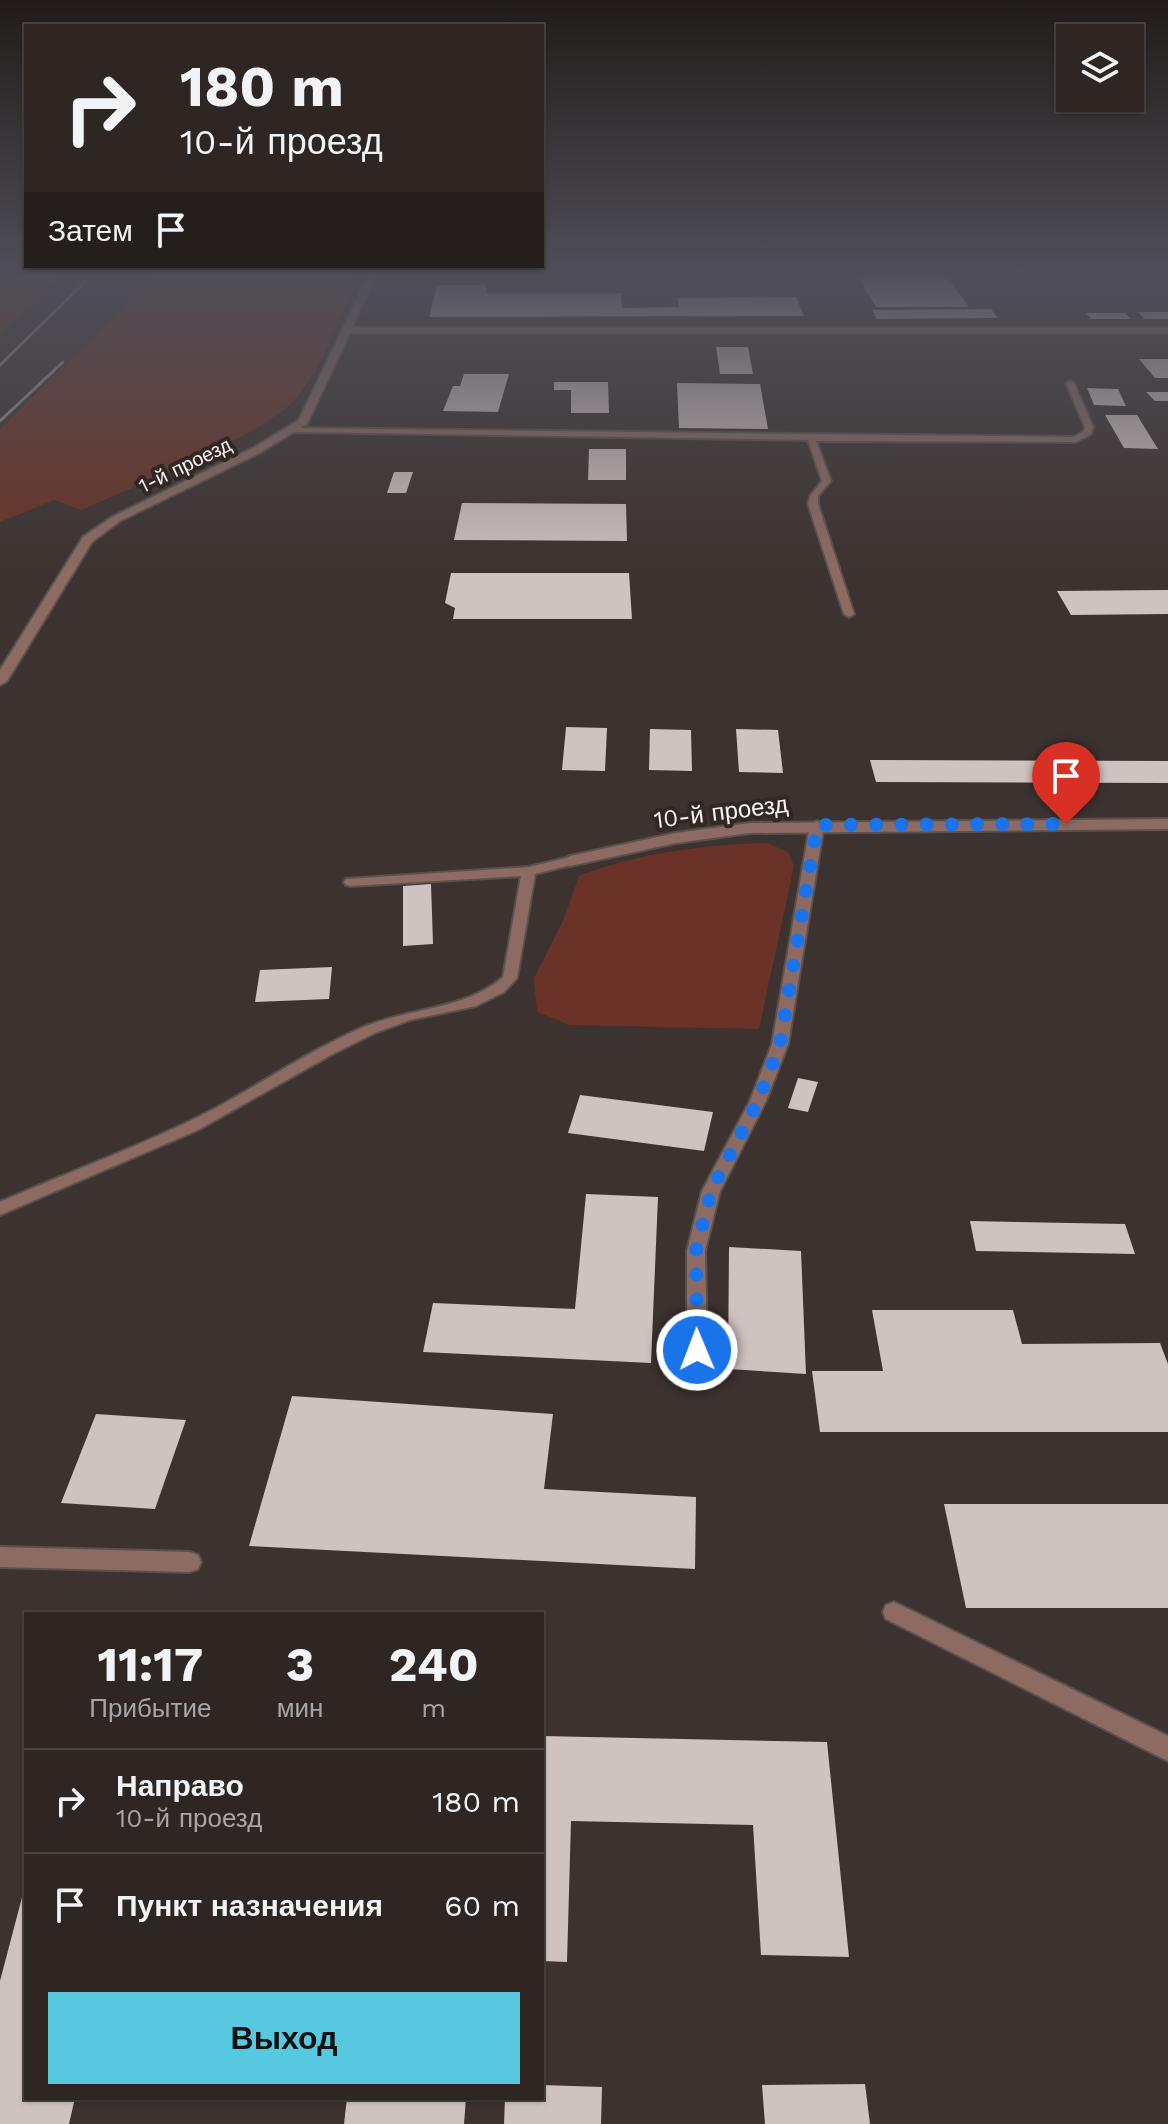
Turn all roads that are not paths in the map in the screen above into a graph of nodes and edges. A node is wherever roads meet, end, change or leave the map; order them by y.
1 (327, 375) edge
2 (1070, 383) dead end
3 (293, 430) junction
4 (811, 438) junction
5 (849, 614) dead end
6 (0, 681) edge
7 (1168, 824) edge
8 (817, 825) junction
9 (570, 861) joint
10 (529, 871) junction
11 (351, 882) dead end
12 (0, 1209) edge
13 (697, 1350) dead end
14 (0, 1557) edge
15 (190, 1562) dead end
16 (894, 1612) dead end
17 (1168, 1749) edge

1 - 3 street, 1-й проезд
2 - 4 lane
3 - 4 lane
3 - 6 street, 1-й проезд
4 - 5 lane
7 - 8 street, 10-й проезд
8 - 9 street, 10-й проезд
8 - 13 lane
9 - 10 lane
10 - 11 lane
10 - 12 lane
14 - 15 lane
16 - 17 lane

